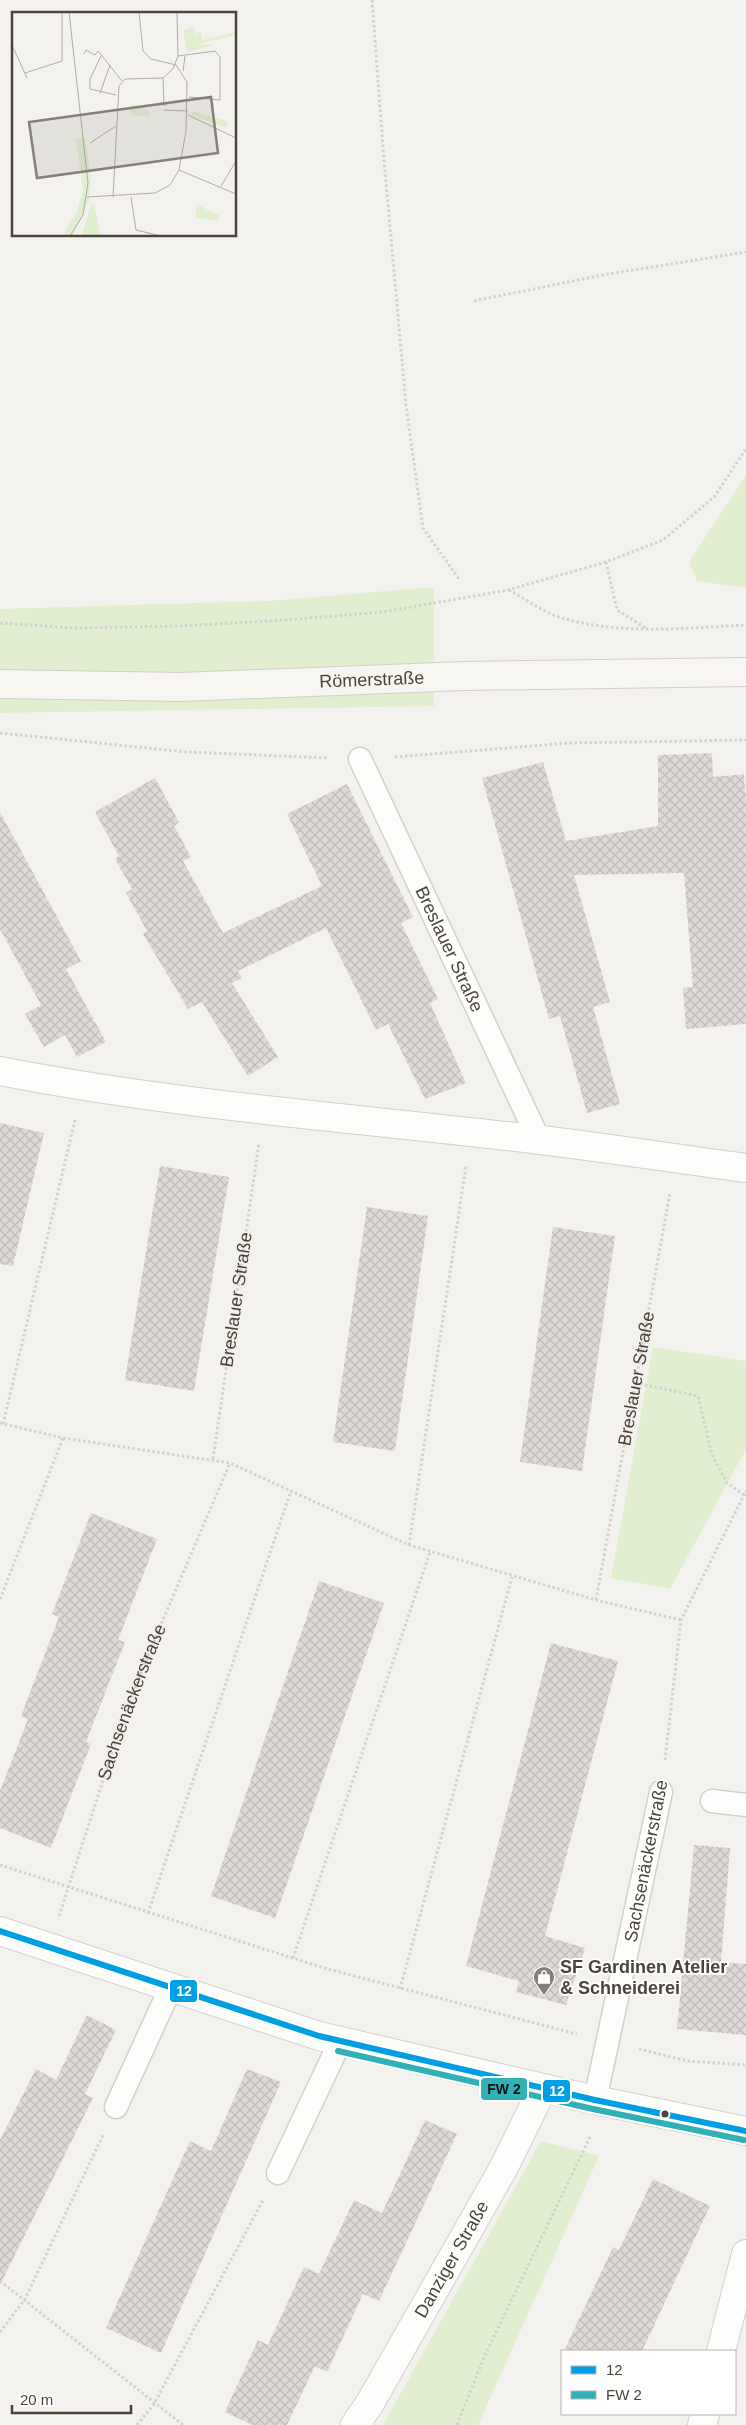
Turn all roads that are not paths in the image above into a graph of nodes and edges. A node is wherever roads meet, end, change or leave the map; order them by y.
1 (746, 672) edge
2 (0, 684) edge
3 (360, 759) dead end
4 (0, 1071) edge
5 (538, 1140) junction
6 (746, 1168) edge
7 (661, 1792) road end
8 (712, 1801) dead end
9 (746, 1805) edge
10 (0, 1932) edge
11 (170, 1989) junction
12 (340, 2042) junction
13 (543, 2088) junction
14 (601, 2101) junction
15 (116, 2107) road end
16 (746, 2131) edge
17 (278, 2174) road end
18 (746, 2254) edge
19 (721, 2350) edge
20 (355, 2425) edge

1 - 2 main road, Römerstraße
3 - 5 lane, Breslauer Straße
4 - 5 street
5 - 6 street
7 - 14 lane, Sachsenäckerstraße
8 - 9 lane
10 - 11 street
11 - 12 street
11 - 15 lane
12 - 13 street
12 - 17 lane
13 - 14 street
13 - 20 street, Danziger Straße
14 - 16 street
18 - 19 street

